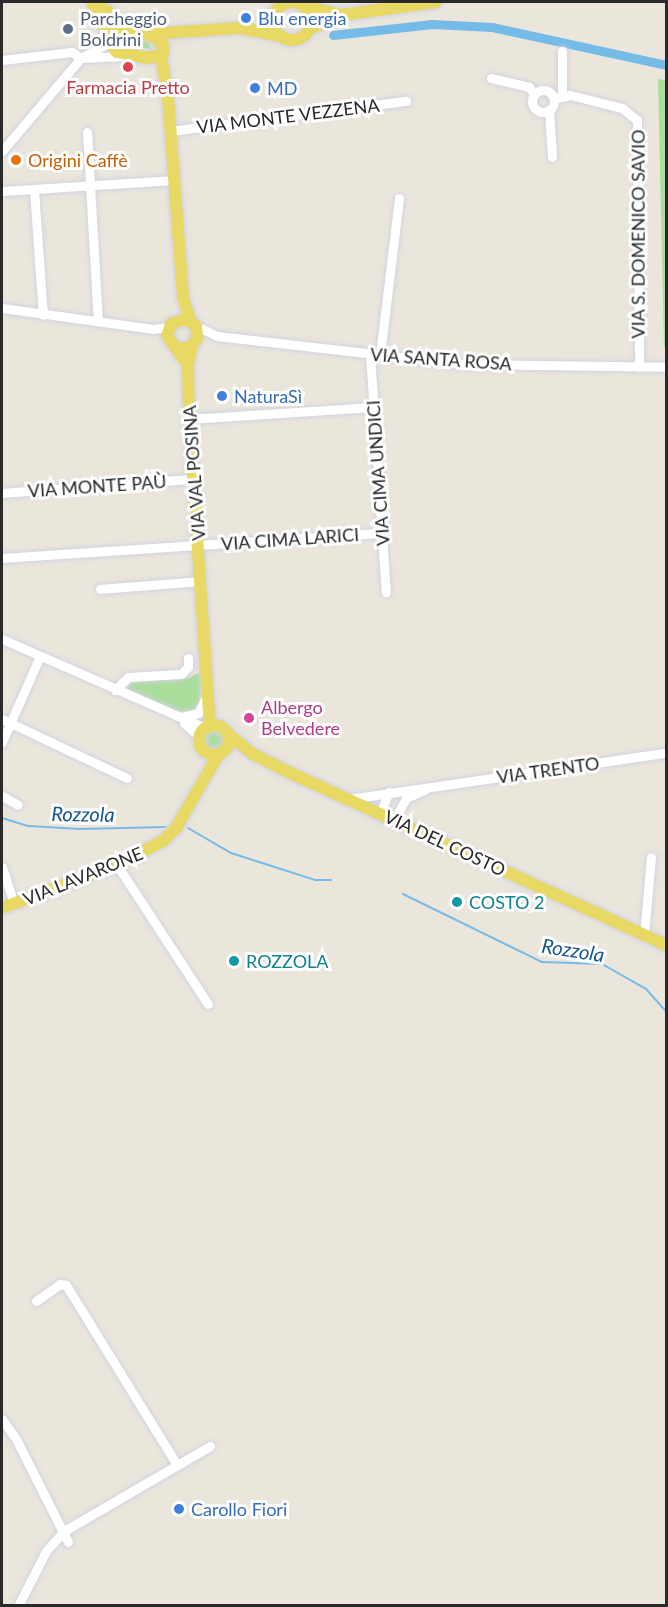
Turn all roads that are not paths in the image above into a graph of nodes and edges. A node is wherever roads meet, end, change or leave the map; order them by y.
1 (92, 2) edge
2 (436, 2) edge
3 (302, 5) junction
4 (274, 15) junction
5 (342, 15) junction
6 (240, 28) junction
7 (309, 29) junction
8 (140, 33) junction
9 (197, 33) junction
10 (280, 36) junction
11 (108, 39) junction
12 (562, 51) dead end
13 (162, 54) junction
14 (123, 56) junction
15 (81, 58) junction
16 (142, 58) junction
17 (2, 60) edge
18 (491, 78) dead end
19 (534, 94) junction
20 (558, 98) junction
21 (406, 101) dead end
22 (168, 109) junction
23 (549, 110) junction
24 (171, 131) junction
25 (87, 132) dead end
26 (2, 151) edge
27 (552, 157) dead end
28 (175, 180) junction
29 (91, 187) junction
30 (34, 190) junction
31 (2, 191) edge
32 (399, 198) dead end
33 (2, 308) edge
34 (43, 315) junction
35 (98, 322) junction
36 (183, 323) junction
37 (153, 329) junction
38 (217, 336) junction
39 (172, 344) junction
40 (194, 344) junction
41 (375, 355) junction
42 (188, 365) junction
43 (639, 367) junction
44 (666, 367) edge
45 (373, 407) junction
46 (189, 419) junction
47 (194, 479) junction
48 (2, 493) edge
49 (382, 532) junction
50 (198, 546) junction
51 (2, 558) edge
52 (201, 581) junction
53 (100, 590) dead end
54 (386, 592) dead end
55 (2, 639) edge
56 (40, 656) junction
57 (188, 658) dead end
58 (209, 689) junction
59 (115, 690) junction
60 (175, 716) junction
61 (6, 721) edge
62 (226, 732) junction
63 (204, 735) junction
64 (2, 742) edge
65 (221, 753) junction
66 (666, 753) edge
67 (253, 754) junction
68 (127, 778) dead end
69 (201, 781) junction
70 (429, 788) junction
71 (388, 792) junction
72 (2, 796) edge
73 (349, 799) junction
74 (18, 805) dead end
75 (380, 813) junction
76 (394, 820) junction
77 (651, 857) dead end
78 (117, 865) junction
79 (2, 867) edge
80 (15, 903) junction
81 (2, 908) edge
82 (644, 935) junction
83 (666, 945) edge
84 (208, 1004) dead end
85 (36, 1301) dead end
86 (2, 1419) edge
87 (210, 1446) dead end
88 (177, 1465) junction
89 (64, 1531) junction
90 (68, 1542) dead end
91 (18, 1605) edge

1 - 8 main road
1 - 11 main road
2 - 5 main road
3 - 4 main road
3 - 5 main road
3 - 7 main road
4 - 6 main road
4 - 10 main road
5 - 7 main road
6 - 9 main road
6 - 10 main road
7 - 10 main road
8 - 9 main road
8 - 11 main road
8 - 13 main road
9 - 13 main road
11 - 14 main road
11 - 15 street
12 - 20 street
13 - 16 main road
13 - 22 main road, VIA VAL POSINA
14 - 15 street
14 - 16 main road
15 - 17 street
15 - 26 street
16 - 22 main road, VIA VAL POSINA
18 - 19 street
19 - 20 street
19 - 23 street
20 - 23 street
20 - 43 street, VIA S. DOMENICO SAVIO
21 - 24 street, VIA MONTE VEZZENA
22 - 24 main road, VIA VAL POSINA
23 - 27 street
24 - 28 main road, VIA VAL POSINA
25 - 29 street
28 - 29 street
28 - 36 main road, VIA VAL POSINA
29 - 30 street
29 - 35 street
30 - 31 street
30 - 34 street
32 - 41 street, VIA CIMA UNDICI
33 - 34 street
34 - 35 street
35 - 37 street
36 - 37 street
36 - 38 street, VIA SANTA ROSA
36 - 39 main road, VIA VAL POSINA
36 - 40 main road, VIA VAL POSINA
37 - 39 street
38 - 40 street, VIA SANTA ROSA
38 - 41 street, VIA SANTA ROSA
39 - 40 main road
39 - 42 main road
40 - 42 main road, VIA VAL POSINA
41 - 43 street, VIA SANTA ROSA
41 - 45 street, VIA CIMA UNDICI
42 - 46 main road, VIA VAL POSINA
43 - 44 street, VIA SANTA ROSA
45 - 46 street
45 - 49 street, VIA CIMA UNDICI
46 - 47 main road, VIA VAL POSINA
47 - 48 street, VIA MONTE PAÙ
47 - 50 main road, VIA VAL POSINA
49 - 50 street, VIA CIMA LARICI
49 - 54 street, VIA CIMA UNDICI
50 - 51 street, VIA CIMA LARICI
50 - 52 main road, VIA VAL POSINA
52 - 53 street
52 - 58 main road, VIA VAL POSINA
55 - 56 street
56 - 59 street
56 - 61 street
57 - 59 street
58 - 60 street
58 - 62 main road, VIA VAL POSINA
58 - 63 main road, VIA VAL POSINA
59 - 60 street
60 - 63 street
61 - 64 street
61 - 68 street
62 - 63 main road
62 - 65 main road
62 - 67 main road, VIA DEL COSTO
63 - 65 main road
63 - 69 main road, VIA LAVARONE
65 - 67 main road
65 - 69 main road, VIA LAVARONE
66 - 70 street, VIA TRENTO
67 - 73 main road, VIA DEL COSTO
69 - 78 main road, VIA LAVARONE
70 - 71 street, VIA TRENTO
70 - 76 street, VIA TRENTO
71 - 73 street, VIA TRENTO
71 - 75 street
72 - 74 street
73 - 75 main road, VIA DEL COSTO
75 - 76 main road, VIA DEL COSTO
76 - 82 main road, VIA DEL COSTO
77 - 82 street
78 - 80 main road, VIA LAVARONE
78 - 84 street
79 - 80 street
80 - 81 main road, VIA LAVARONE
82 - 83 main road, VIA DEL COSTO
85 - 88 street
86 - 89 street
87 - 88 street
88 - 89 street
89 - 90 street
89 - 91 street

